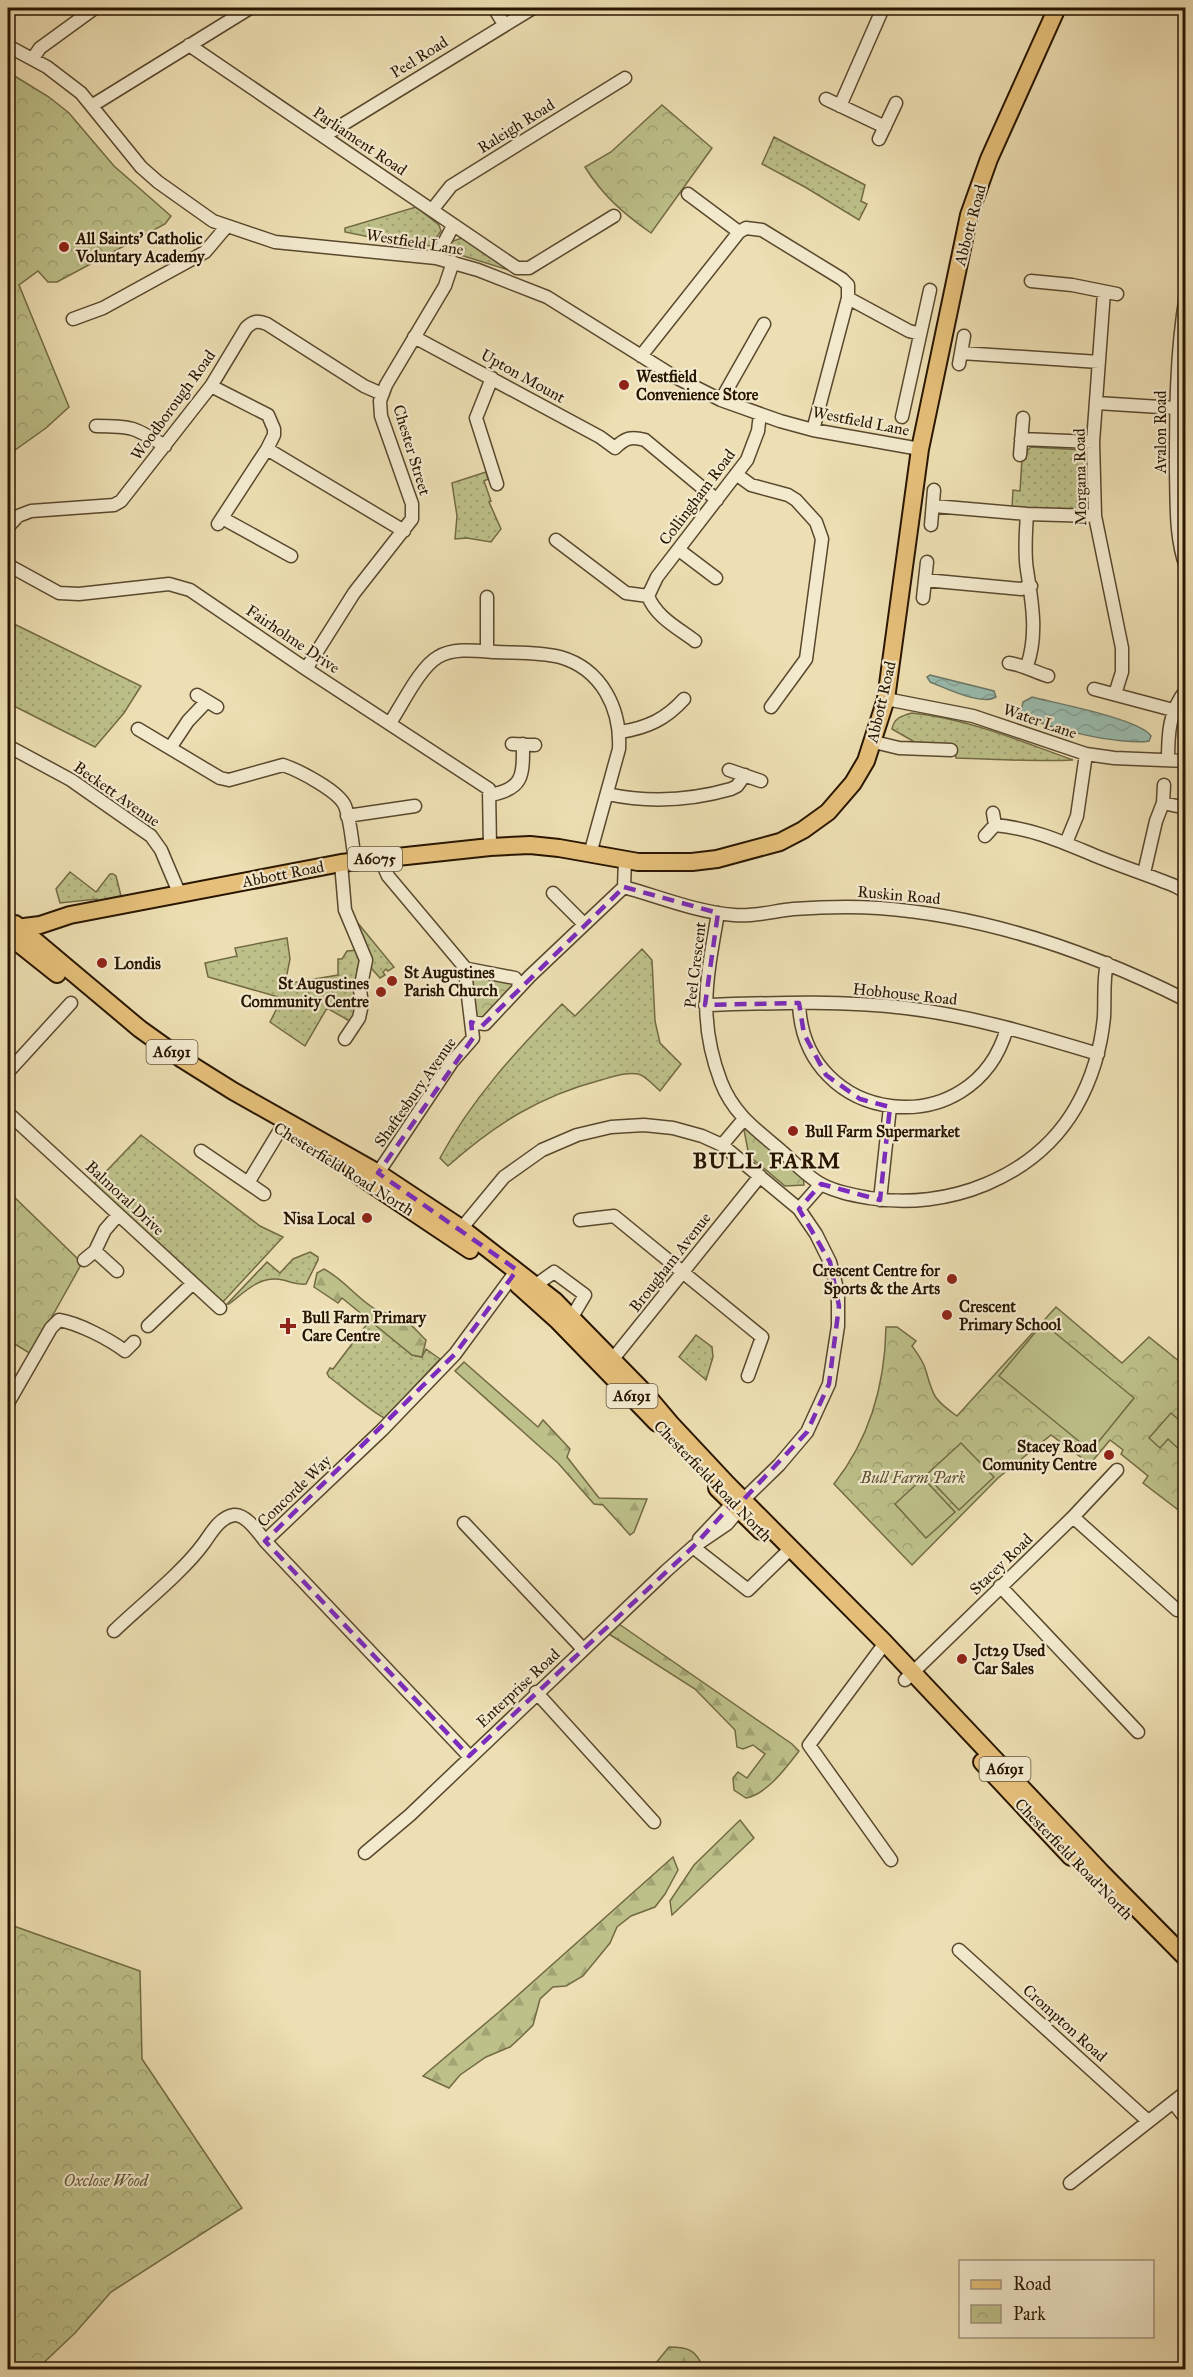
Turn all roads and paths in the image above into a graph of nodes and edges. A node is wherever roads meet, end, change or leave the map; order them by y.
1 (95, 8) edge
2 (250, 8) edge
3 (494, 8) edge
4 (533, 8) edge
5 (883, 8) edge
6 (1057, 8) edge
7 (504, 24) junction
8 (189, 45) junction
9 (8, 46) edge
10 (33, 58) junction
11 (625, 78) dead end
12 (826, 99) dead end
13 (896, 103) dead end
14 (93, 105) junction
15 (840, 106) junction
16 (324, 136) junction
17 (688, 194) dead end
18 (432, 210) junction
19 (614, 216) dead end
20 (227, 226) junction
21 (453, 226) junction
22 (739, 232) junction
23 (436, 258) junction
24 (453, 262) junction
25 (1031, 281) dead end
26 (930, 290) dead end
27 (1104, 292) junction
28 (1118, 294) dead end
29 (1185, 295) edge
30 (848, 298) junction
31 (73, 319) dead end
32 (764, 324) dead end
33 (920, 334) junction
34 (964, 336) dead end
35 (414, 337) junction
36 (641, 356) junction
37 (1099, 362) junction
38 (492, 378) junction
39 (211, 386) junction
40 (382, 394) junction
41 (721, 400) junction
42 (1097, 403) junction
43 (1176, 408) junction
44 (760, 414) junction
45 (902, 417) dead end
46 (1023, 418) dead end
47 (96, 426) dead end
48 (813, 430) junction
49 (1021, 440) junction
50 (1093, 442) junction
51 (165, 446) junction
52 (920, 448) junction
53 (267, 449) junction
54 (1020, 455) dead end
55 (736, 474) junction
56 (497, 484) dead end
57 (934, 490) dead end
58 (717, 500) junction
59 (934, 506) junction
60 (1027, 514) junction
61 (1095, 516) junction
62 (931, 525) dead end
63 (8, 526) edge
64 (405, 531) junction
65 (556, 540) dead end
66 (679, 550) junction
67 (291, 556) dead end
68 (927, 562) dead end
69 (8, 565) edge
70 (1185, 567) edge
71 (716, 578) dead end
72 (925, 580) junction
73 (1031, 586) junction
74 (648, 596) junction
75 (487, 597) dead end
76 (922, 598) dead end
77 (695, 641) dead end
78 (488, 651) junction
79 (1009, 663) dead end
80 (1027, 666) junction
81 (306, 669) junction
82 (1048, 676) dead end
83 (1095, 689) dead end
84 (1185, 690) edge
85 (1115, 694) junction
86 (684, 699) dead end
87 (886, 699) junction
88 (207, 701) dead end
89 (771, 707) dead end
90 (1173, 710) junction
91 (390, 723) junction
92 (138, 729) dead end
93 (620, 732) junction
94 (874, 742) junction
95 (523, 744) dead end
96 (8, 746) edge
97 (170, 748) junction
98 (951, 750) dead end
99 (1086, 754) junction
100 (1168, 760) junction
101 (1185, 761) edge
102 (729, 770) dead end
103 (745, 775) junction
104 (761, 781) dead end
105 (1164, 785) dead end
106 (607, 794) junction
107 (490, 795) junction
108 (1162, 803) junction
109 (415, 806) dead end
110 (1185, 808) edge
111 (347, 816) junction
112 (985, 836) dead end
113 (1066, 843) junction
114 (490, 847) junction
115 (590, 854) junction
116 (380, 858) junction
117 (625, 860) junction
118 (348, 862) junction
119 (1144, 873) junction
120 (624, 887) junction
121 (1185, 892) edge
122 (553, 893) dead end
123 (180, 895) junction
124 (718, 913) junction
125 (63, 918) junction
126 (583, 923) junction
127 (10, 925) edge
128 (52, 955) junction
129 (1107, 963) junction
130 (467, 970) junction
131 (519, 988) junction
132 (1185, 1000) edge
133 (71, 1003) dead end
134 (799, 1003) junction
135 (705, 1005) junction
136 (471, 1022) junction
137 (1007, 1028) junction
138 (345, 1039) dead end
139 (1098, 1054) junction
140 (8, 1072) edge
141 (890, 1107) junction
142 (8, 1113) edge
143 (743, 1120) junction
144 (283, 1125) junction
145 (722, 1145) junction
146 (201, 1151) dead end
147 (760, 1176) junction
148 (373, 1177) junction
149 (248, 1183) junction
150 (820, 1184) junction
151 (264, 1194) dead end
152 (880, 1200) junction
153 (799, 1209) junction
154 (118, 1215) junction
155 (580, 1220) dead end
156 (458, 1233) junction
157 (95, 1251) junction
158 (84, 1260) dead end
159 (117, 1271) dead end
160 (683, 1273) junction
161 (514, 1275) junction
162 (192, 1284) junction
163 (537, 1285) junction
164 (220, 1308) dead end
165 (572, 1317) junction
166 (148, 1326) dead end
167 (134, 1342) dead end
168 (609, 1364) junction
169 (748, 1376) dead end
170 (8, 1403) edge
171 (1118, 1470) dead end
172 (738, 1505) junction
173 (1073, 1517) junction
174 (464, 1523) dead end
175 (266, 1541) junction
176 (693, 1547) junction
177 (785, 1554) junction
178 (1000, 1586) junction
179 (1177, 1610) dead end
180 (114, 1631) dead end
181 (882, 1648) junction
182 (583, 1649) junction
183 (909, 1676) junction
184 (537, 1692) junction
185 (1138, 1732) dead end
186 (469, 1756) junction
187 (654, 1822) dead end
188 (366, 1853) dead end
189 (891, 1860) dead end
190 (1151, 1931) junction
191 (959, 1950) dead end
192 (1185, 1958) edge
193 (1185, 1973) edge
194 (1185, 2092) edge
195 (1173, 2102) junction
196 (1185, 2119) edge
197 (1148, 2121) junction
198 (1070, 2183) dead end

1 - 10 street
2 - 8 street
3 - 7 street
4 - 7 street, Peel Road
5 - 15 street
6 - 52 main road, Abbott Road
7 - 16 street, Peel Road
8 - 14 street
8 - 16 street, Parliament Road
9 - 10 street, Westfield Lane
10 - 14 street, Westfield Lane
11 - 18 street, Raleigh Road
12 - 15 street
13 - 15 street
14 - 20 street, Westfield Lane
16 - 18 street, Parliament Road
17 - 22 street
18 - 21 street, Parliament Road
19 - 21 street, Parliament Road
20 - 23 street, Westfield Lane
20 - 31 street
21 - 23 street
22 - 30 street
22 - 36 street
23 - 24 street, Westfield Lane
24 - 35 street, Chester Street
24 - 36 street, Westfield Lane
25 - 27 street
26 - 33 street
27 - 28 street
27 - 37 street, Morgana Road
29 - 43 street, Avalon Road
30 - 33 street
30 - 48 street
32 - 41 street
33 - 45 street
34 - 37 street
35 - 38 street, Upton Mount
35 - 40 street, Chester Street
36 - 41 street, Westfield Lane
37 - 42 street, Morgana Road
38 - 56 street
38 - 58 street, Upton Mount
39 - 40 street, Woodborough Road
39 - 51 street, Woodborough Road
39 - 53 street
40 - 64 street, Chester Street
41 - 44 street, Westfield Lane
42 - 43 street
42 - 50 street, Morgana Road
43 - 70 street, Avalon Road
44 - 48 street, Westfield Lane
44 - 55 street, Collingham Road
46 - 49 street
47 - 51 street
48 - 52 street, Westfield Lane
49 - 50 street
49 - 54 street
50 - 61 street, Morgana Road
51 - 63 street, Woodborough Road
52 - 87 main road, Abbott Road / A6075
53 - 64 street
53 - 67 street
55 - 58 street, Collingham Road
55 - 89 street
57 - 59 street
58 - 66 street, Collingham Road
59 - 60 street
59 - 62 street
60 - 61 street
60 - 73 street
61 - 85 street, Morgana Road
64 - 81 street, Chester Street
65 - 74 street
66 - 71 street
66 - 74 street, Collingham Road
68 - 72 street
69 - 81 street, Fairholme Drive
72 - 73 street
72 - 76 street
73 - 80 street
74 - 77 street
75 - 78 street
78 - 91 street
78 - 93 street
79 - 80 street
80 - 82 street
81 - 91 street, Fairholme Drive
83 - 85 street
84 - 90 street
85 - 90 street
86 - 93 street
87 - 94 main road, Abbott Road / A6075
87 - 99 street, Water Lane
88 - 97 street
90 - 100 street
91 - 107 street, Fairholme Drive
92 - 97 street
93 - 106 street
94 - 98 street
94 - 117 main road, Abbott Road / A6075
95 - 107 street
96 - 123 street, Beckett Avenue
97 - 111 street
99 - 100 street, Water Lane
99 - 113 street
100 - 101 street, Water Lane
102 - 103 street
103 - 104 street
103 - 106 street
105 - 108 street
106 - 115 street
107 - 114 street
108 - 110 street
108 - 119 street
109 - 111 street
111 - 118 street
112 - 113 street
113 - 119 street
114 - 115 main road, Abbott Road / A6075
114 - 116 main road, Abbott Road / A6075
115 - 117 main road, Abbott Road / A6075
116 - 118 main road, Abbott Road / A6075
116 - 130 street
117 - 120 street
118 - 123 main road, Abbott Road / A6075
118 - 138 street
119 - 121 street
120 - 124 street, Ruskin Road
120 - 126 street
122 - 126 street
123 - 125 main road, Abbott Road / A6075
124 - 129 street, Ruskin Road
124 - 135 street, Peel Crescent
125 - 127 main road, Abbott Road / A6075
125 - 128 main road
126 - 131 street
127 - 128 main road, Chesterfield Road North / A6191
127 - 144 main road, Chesterfield Road North / A6191
128 - 144 main road, Chesterfield Road North / A6191
129 - 132 street, Ruskin Road
129 - 139 street, Peel Crescent
130 - 131 street
130 - 136 street, Shaftesbury Avenue
131 - 136 street
133 - 140 street
134 - 135 street, Hobhouse Road
134 - 137 street, Hobhouse Road
134 - 141 street
135 - 143 street, Peel Crescent
136 - 148 street, Shaftesbury Avenue
137 - 139 street, Hobhouse Road
137 - 141 street
139 - 152 street, Peel Crescent
141 - 152 street
142 - 154 street, Balmoral Drive
143 - 145 street
143 - 150 street, Peel Crescent
144 - 148 main road, Chesterfield Road North / A6191
144 - 149 street
145 - 147 street, Enterprise Road
145 - 156 street, Enterprise Road
146 - 149 street
147 - 153 street, Enterprise Road
147 - 160 street, Brougham Avenue
148 - 156 main road, Chesterfield Road North / A6191
149 - 151 street
150 - 152 street, Peel Crescent
150 - 153 street
153 - 172 street, Enterprise Road
154 - 157 street
154 - 162 street, Balmoral Drive
155 - 160 street
156 - 161 main road, Chesterfield Road North / A6191
157 - 158 street
157 - 159 street
160 - 168 street, Brougham Avenue
160 - 169 street
161 - 163 main road, Chesterfield Road North / A6191
161 - 168 main road, Chesterfield Road North / A6191
161 - 175 street, Concorde Way
162 - 164 street, Balmoral Drive
162 - 166 street
163 - 165 main road, Chesterfield Road North / A6191
163 - 165 street
165 - 168 main road, Chesterfield Road North / A6191
167 - 170 street
168 - 172 main road, Chesterfield Road North / A6191
171 - 173 street, Stacey Road
172 - 176 street, Enterprise Road
172 - 177 main road, Chesterfield Road North / A6191
172 - 181 main road, Chesterfield Road North / A6191
173 - 178 street, Stacey Road
173 - 179 street
174 - 182 street
175 - 180 street
175 - 186 street, Concorde Way
176 - 177 street
176 - 182 street, Enterprise Road
177 - 181 main road, Chesterfield Road North / A6191
178 - 183 street, Stacey Road
178 - 185 street
181 - 183 main road, Chesterfield Road North / A6191
181 - 189 street
182 - 184 street, Enterprise Road
183 - 190 main road, Chesterfield Road North / A6191
184 - 186 street, Enterprise Road
184 - 187 street
186 - 188 street, Enterprise Road
190 - 192 main road, Chesterfield Road North / A6191
190 - 193 main road, Chesterfield Road North / A6191
191 - 197 street, Crompton Road
194 - 195 street
195 - 196 street
195 - 197 street
197 - 198 street

